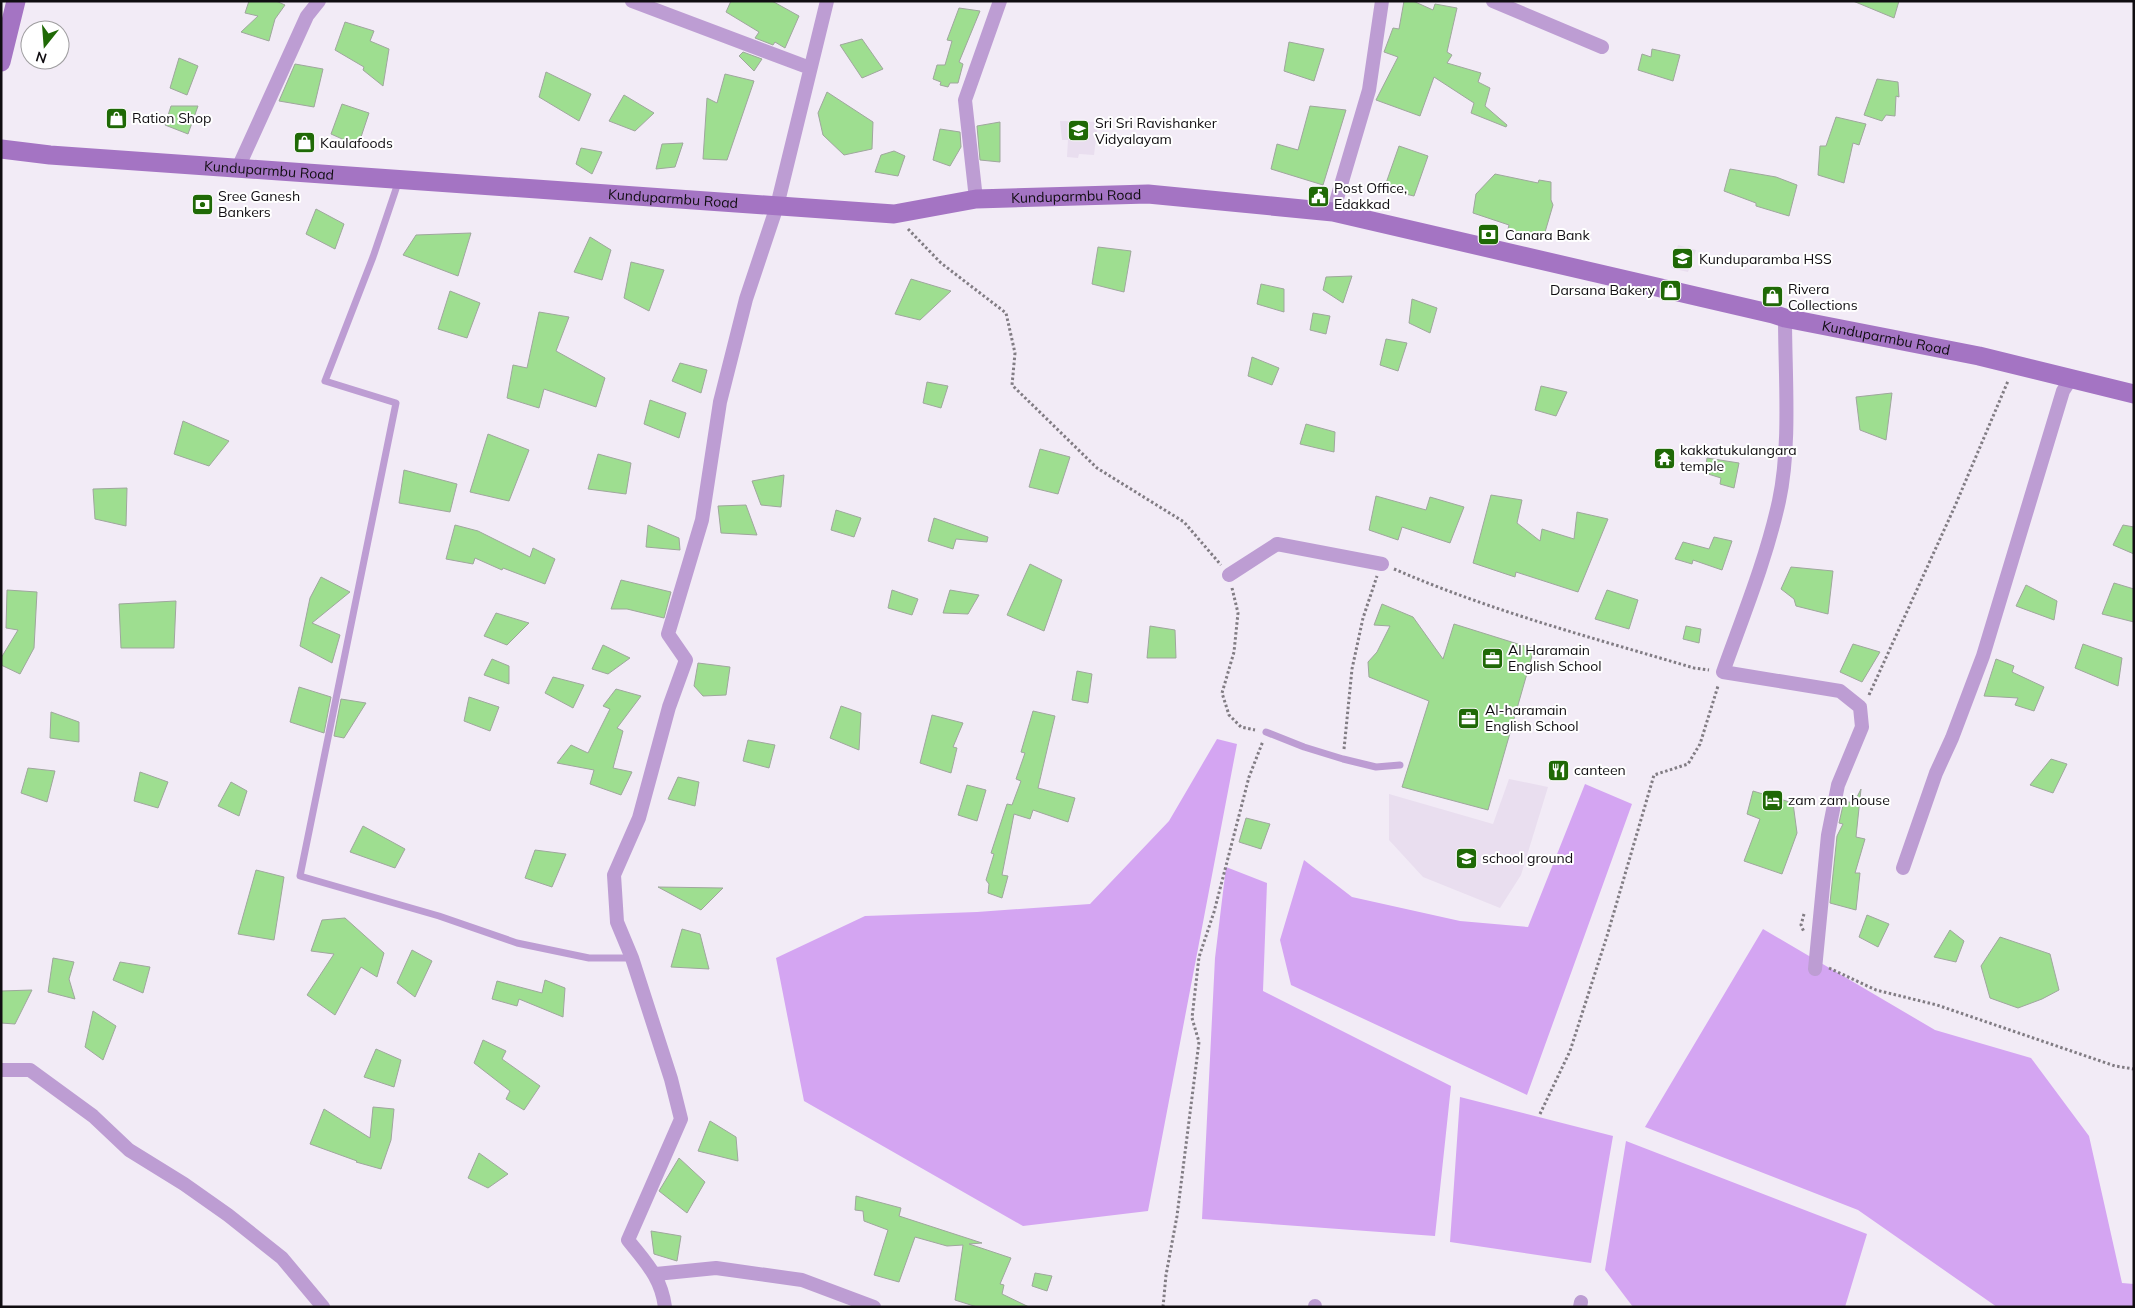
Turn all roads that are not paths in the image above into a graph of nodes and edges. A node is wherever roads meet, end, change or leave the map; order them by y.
1 (16, 1) edge
2 (319, 1) edge
3 (632, 1) edge
4 (826, 1) edge
5 (1000, 1) edge
6 (1382, 1) edge
7 (1493, 1) edge
8 (1602, 47) dead end
9 (1, 62) edge
10 (810, 68) junction
11 (1, 149) edge
12 (238, 168) junction
13 (399, 180) junction
14 (976, 199) junction
15 (777, 206) junction
16 (1333, 212) junction
17 (1785, 318) junction
18 (2072, 377) junction
19 (2134, 394) edge
20 (1382, 564) road end
21 (1229, 575) road end
22 (1266, 732) road end
23 (1400, 765) dead end
24 (1903, 868) dead end
25 (632, 958) junction
26 (1821, 968) road end
27 (1, 1070) edge
28 (656, 1274) junction
29 (323, 1307) edge
30 (665, 1307) edge
31 (874, 1307) edge

1 - 9 main road
2 - 12 street
3 - 10 street
4 - 10 street
5 - 14 street
6 - 16 street
7 - 8 street
10 - 15 street
11 - 12 main road, Kunduparmbu Road
12 - 13 main road, Kunduparmbu Road
13 - 15 main road, Kunduparmbu Road
13 - 25 lane
14 - 15 main road, Kunduparmbu Road
14 - 16 main road, Kunduparmbu Road
15 - 25 street
16 - 17 main road, Kunduparmbu Road
17 - 18 main road, Kunduparmbu Road
17 - 26 street
18 - 19 main road, Kunduparmbu Road
18 - 24 street
20 - 21 street
22 - 23 lane
25 - 28 street
27 - 29 street
28 - 30 street
28 - 31 street

